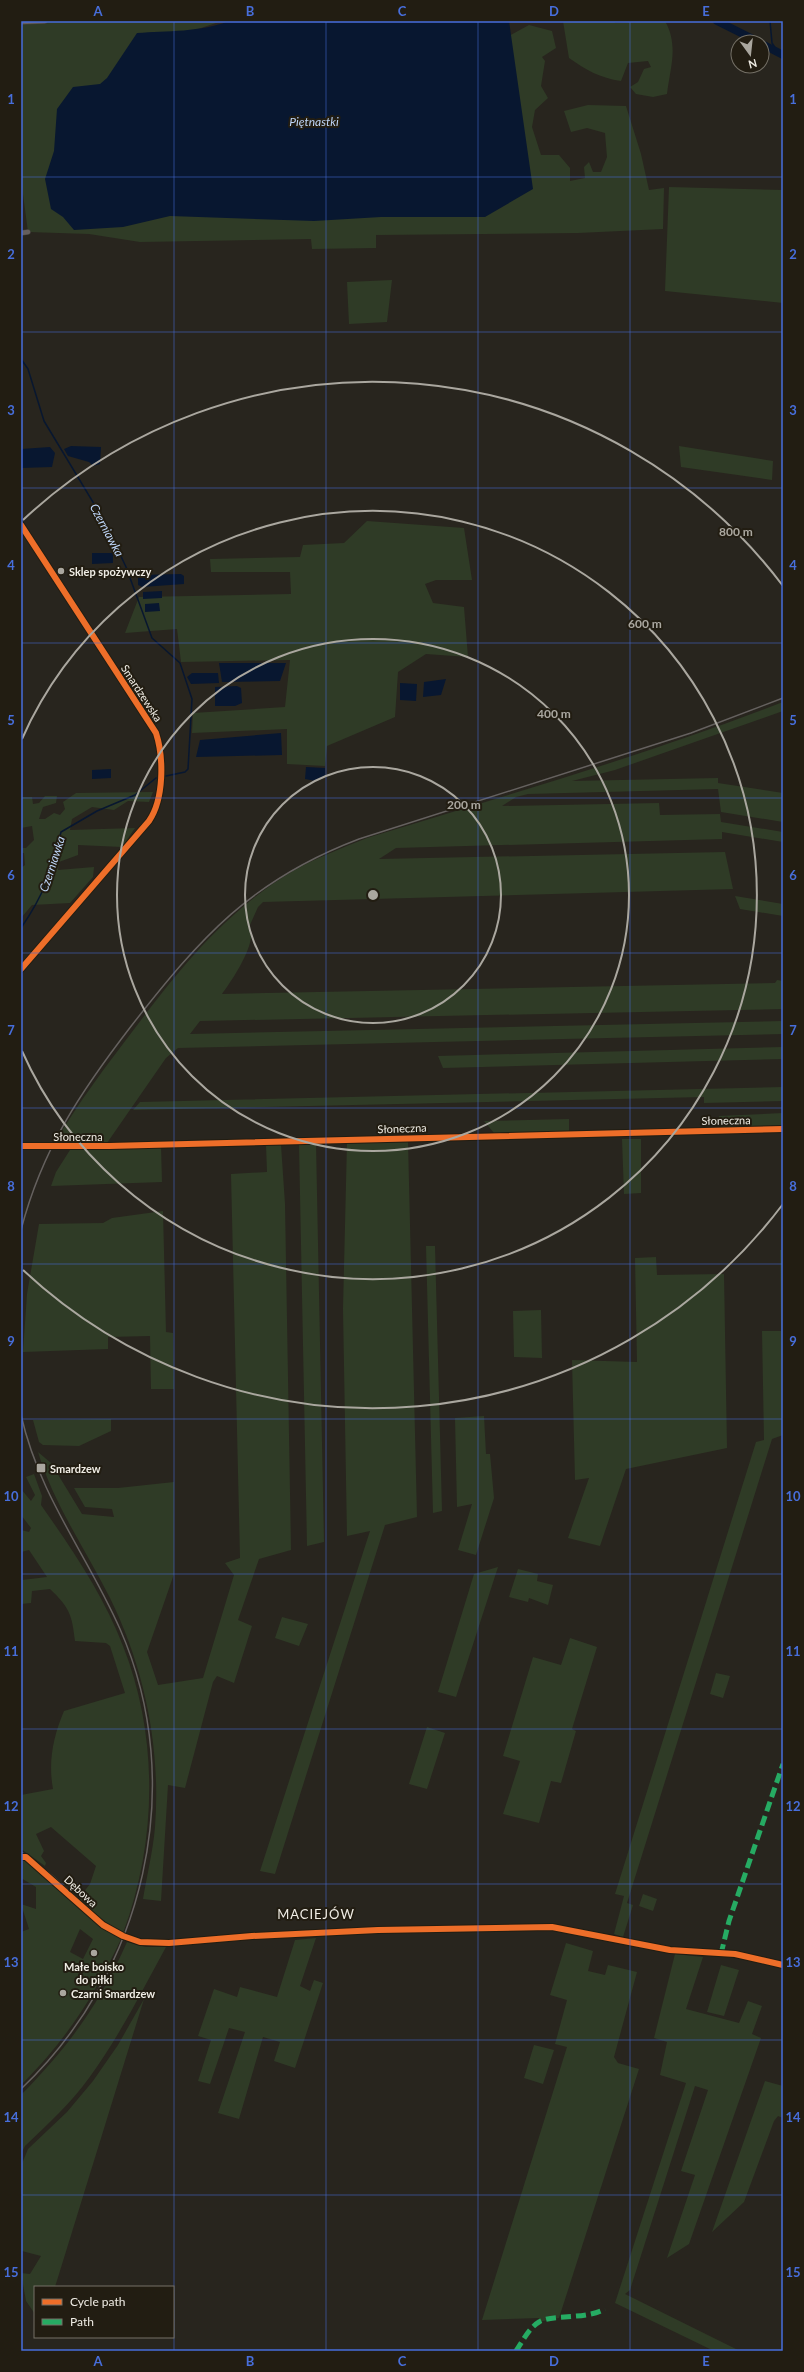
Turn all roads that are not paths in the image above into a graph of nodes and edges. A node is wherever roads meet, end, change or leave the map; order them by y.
1 (45, 21) edge
2 (21, 22) edge
3 (21, 232) edge
4 (28, 232) dead end
5 (21, 525) edge
6 (21, 969) edge
7 (783, 1129) edge
8 (21, 1146) edge
9 (21, 1854) edge
10 (23, 1857) edge
11 (783, 1965) edge

1 - 2 street
3 - 4 street
5 - 6 street, Smardzewska
7 - 8 street, Słoneczna
9 - 10 street, Dębowa
10 - 11 street, Dębowa

